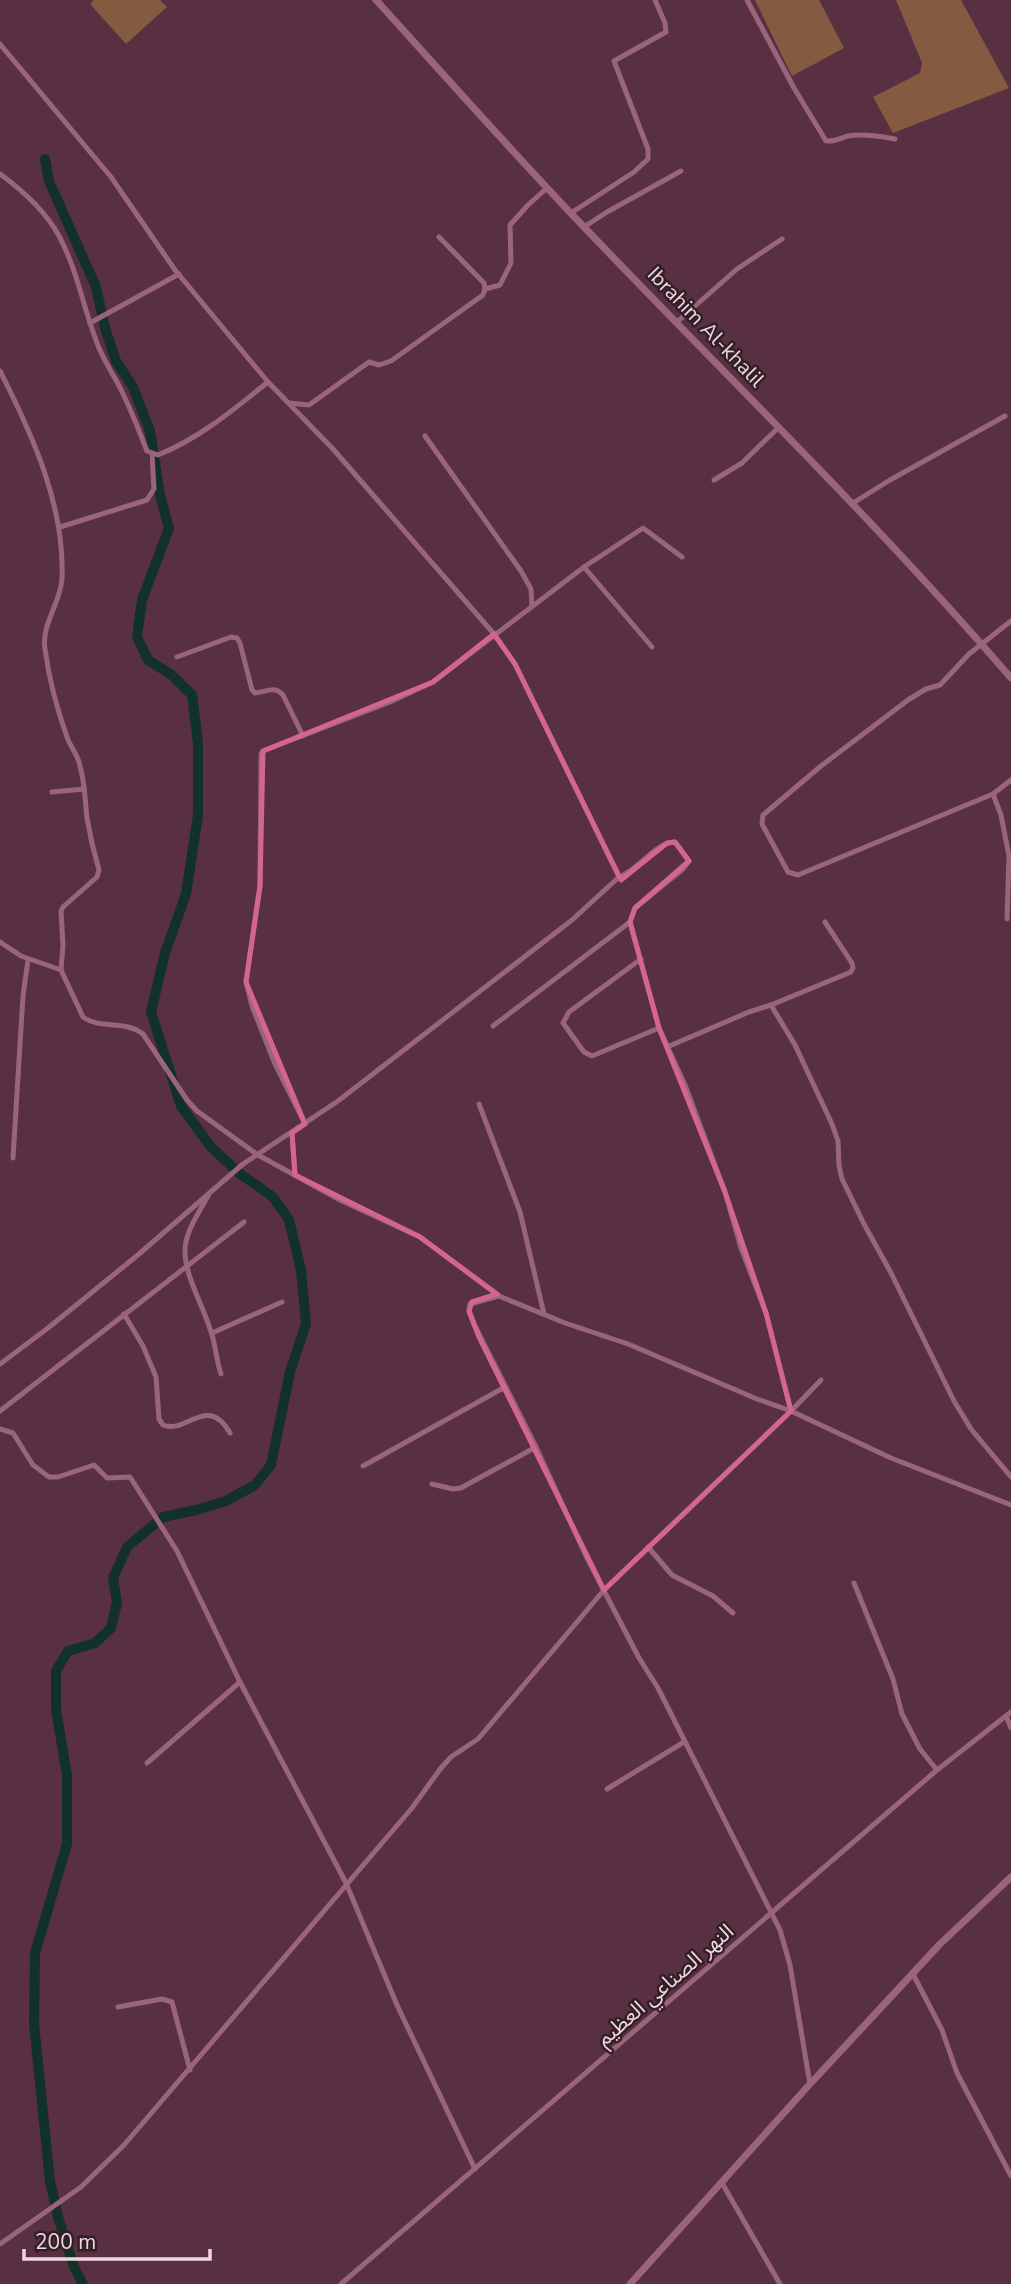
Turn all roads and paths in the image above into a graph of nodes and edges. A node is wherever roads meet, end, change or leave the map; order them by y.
1 (376, 0) edge
2 (655, 0) edge
3 (747, 0) edge
4 (0, 44) edge
5 (895, 139) dead end
6 (681, 171) dead end
7 (0, 174) edge
8 (547, 188) junction
9 (570, 213) junction
10 (584, 227) junction
11 (439, 237) dead end
12 (782, 239) dead end
13 (179, 274) junction
14 (485, 289) junction
15 (677, 322) junction
16 (90, 323) junction
17 (0, 371) edge
18 (268, 382) junction
19 (288, 403) junction
20 (1005, 416) dead end
21 (779, 427) junction
22 (425, 436) dead end
23 (152, 454) junction
24 (714, 480) dead end
25 (853, 503) junction
26 (60, 527) junction
27 (682, 557) dead end
28 (584, 567) junction
29 (532, 607) junction
30 (1011, 621) edge
31 (494, 634) junction
32 (981, 643) junction
33 (652, 647) dead end
34 (177, 657) dead end
35 (1011, 678) edge
36 (303, 736) junction
37 (1011, 780) edge
38 (83, 789) junction
39 (52, 792) dead end
40 (993, 794) junction
41 (619, 877) junction
42 (1007, 919) dead end
43 (630, 922) junction
44 (825, 922) dead end
45 (0, 942) edge
46 (641, 959) junction
47 (28, 960) junction
48 (61, 970) junction
49 (771, 1005) junction
50 (493, 1026) dead end
51 (659, 1028) junction
52 (667, 1047) junction
53 (479, 1104) dead end
54 (304, 1125) junction
55 (292, 1133) junction
56 (258, 1155) junction
57 (13, 1158) dead end
58 (295, 1175) junction
59 (210, 1192) junction
60 (244, 1222) dead end
61 (187, 1266) junction
62 (499, 1296) junction
63 (282, 1301) dead end
64 (124, 1314) junction
65 (544, 1314) junction
66 (212, 1333) junction
67 (0, 1364) edge
68 (221, 1374) dead end
69 (821, 1380) dead end
70 (505, 1387) junction
71 (791, 1410) junction
72 (0, 1411) edge
73 (0, 1429) edge
74 (230, 1433) dead end
75 (536, 1447) junction
76 (363, 1466) dead end
77 (1011, 1478) edge
78 (432, 1484) dead end
79 (1011, 1505) edge
80 (648, 1547) junction
81 (854, 1583) dead end
82 (604, 1590) junction
83 (733, 1613) dead end
84 (240, 1682) junction
85 (1009, 1714) edge
86 (1011, 1728) edge
87 (684, 1742) junction
88 (147, 1763) dead end
89 (937, 1770) junction
90 (607, 1789) dead end
91 (1011, 1877) edge
92 (346, 1883) junction
93 (772, 1913) junction
94 (913, 1974) junction
95 (118, 2007) dead end
96 (190, 2070) junction
97 (810, 2084) junction
98 (475, 2169) junction
99 (1011, 2176) edge
100 (722, 2183) junction
101 (0, 2245) edge
102 (341, 2284) edge
103 (630, 2284) edge
104 (780, 2284) edge

1 - 8 street, Ibrahim Al-khalil
2 - 9 street
3 - 5 street
4 - 13 street
6 - 10 street
7 - 16 street
8 - 9 street, Ibrahim Al-khalil
8 - 14 street
9 - 10 street, Ibrahim Al-khalil
10 - 15 street, Ibrahim Al-khalil
11 - 14 street
12 - 15 street
13 - 16 street
13 - 18 street
14 - 19 street
15 - 21 street, Ibrahim Al-khalil
16 - 23 street
17 - 26 street
18 - 19 street
18 - 23 street
19 - 31 street
20 - 25 street
21 - 24 street
21 - 25 street, Ibrahim Al-khalil
22 - 29 street
23 - 26 street
25 - 32 street, Ibrahim Al-khalil
26 - 38 street
27 - 28 street
28 - 29 street
28 - 33 street
29 - 31 street
30 - 32 street
31 - 36 street
31 - 41 street
32 - 35 street, Ibrahim Al-khalil
32 - 40 street
34 - 36 street
36 - 54 street
37 - 40 street
38 - 39 street
38 - 48 street
40 - 42 street
41 - 43 street
41 - 54 street
43 - 46 street
43 - 50 street
44 - 49 street
45 - 47 street
46 - 51 street
46 - 51 street
47 - 48 street
47 - 57 street
48 - 56 street
49 - 52 street
49 - 77 street
51 - 52 street
52 - 71 street
53 - 65 street
54 - 55 street
55 - 56 street
55 - 58 street
56 - 58 street
56 - 59 street
58 - 62 street
59 - 61 street
59 - 67 street
60 - 61 street
61 - 64 street
61 - 66 street
62 - 65 street
62 - 70 street
63 - 66 street
64 - 72 street
64 - 74 street
65 - 71 street
66 - 68 street
69 - 71 street
70 - 75 street
70 - 76 street
71 - 79 street
71 - 80 street
73 - 84 street
75 - 78 street
75 - 82 street
80 - 82 street
80 - 83 street
81 - 89 street
82 - 87 street
82 - 92 street
84 - 88 street
84 - 92 street
85 - 86 street
85 - 89 street, النهر الصناعي العظيم
87 - 90 street
87 - 93 street
89 - 93 street, النهر الصناعي العظيم
91 - 94 street
92 - 96 street
92 - 98 street
93 - 97 street
93 - 98 street, النهر الصناعي العظيم
94 - 97 street
94 - 99 street
95 - 96 street
96 - 101 street
97 - 100 street
98 - 102 street, النهر الصناعي العظيم
100 - 103 street
100 - 104 street

